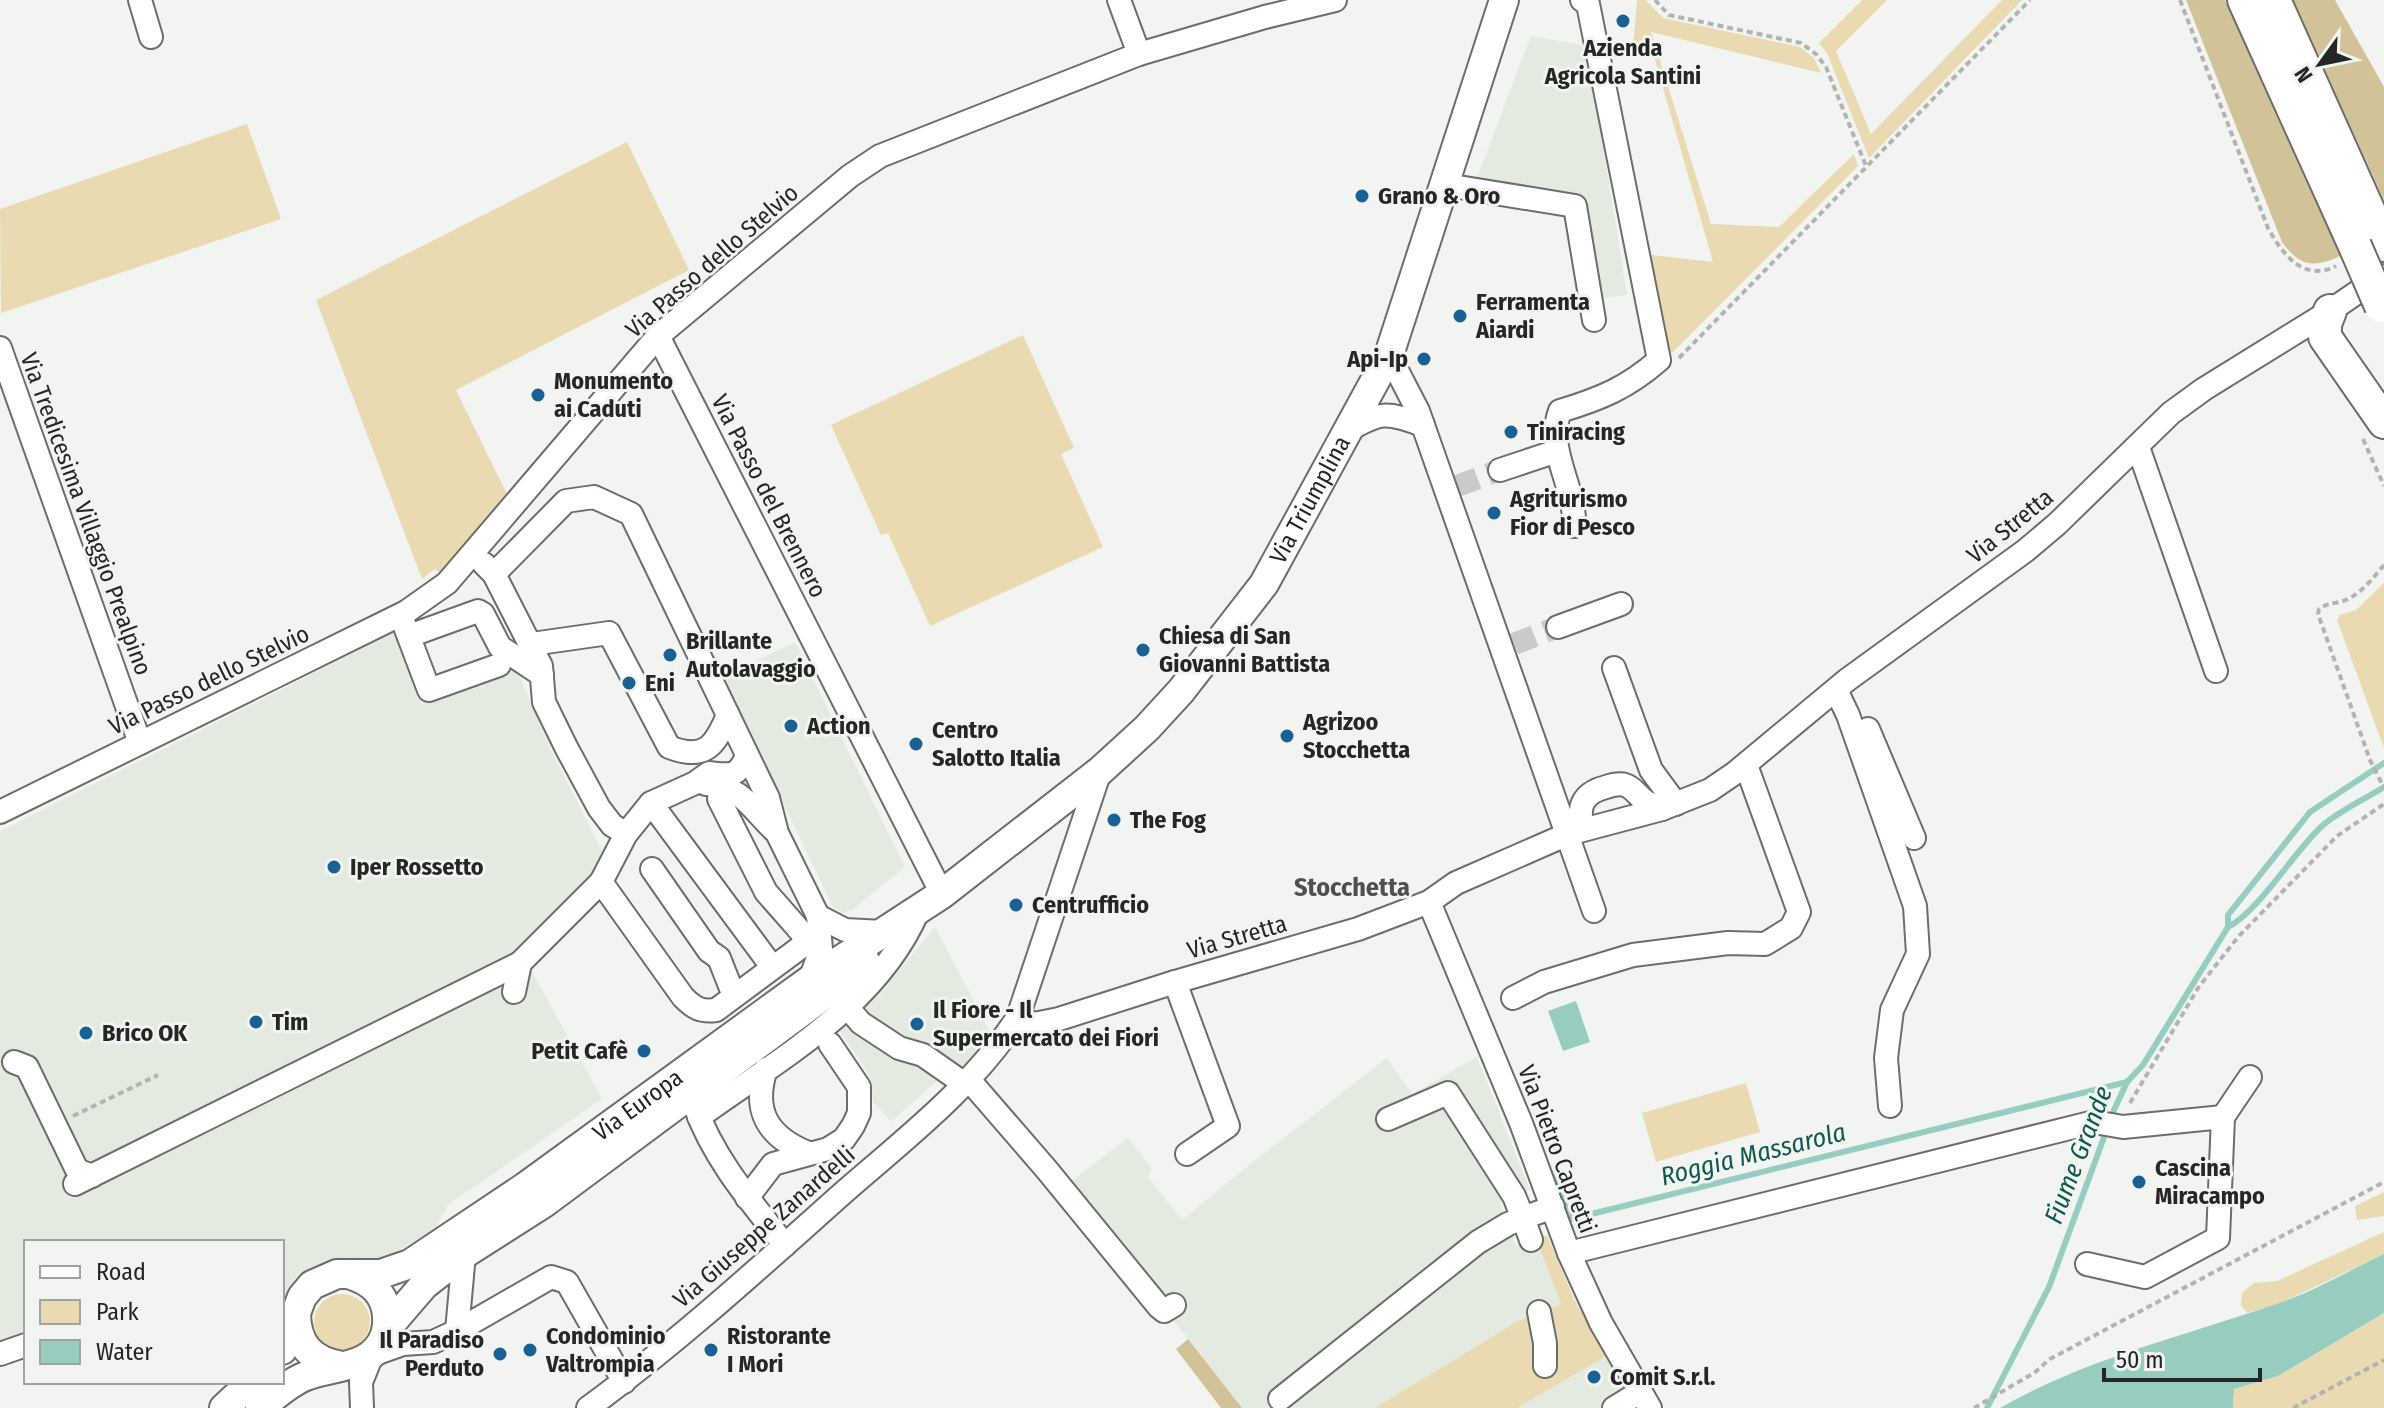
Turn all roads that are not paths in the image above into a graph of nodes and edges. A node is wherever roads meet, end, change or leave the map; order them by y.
1 (140, 0) edge
2 (1119, 0) edge
3 (1335, 0) edge
4 (1504, 0) edge
5 (1582, 0) edge
6 (2244, 0) edge
7 (2274, 0) edge
8 (151, 37) dead end
9 (1139, 54) junction
10 (1446, 185) junction
11 (2365, 246) edge
12 (2384, 274) edge
13 (2383, 309) edge
14 (2330, 311) junction
15 (1594, 320) dead end
16 (658, 336) junction
17 (0, 348) edge
18 (1389, 355) junction
19 (2384, 422) edge
20 (1423, 425) junction
21 (1347, 431) junction
22 (2138, 447) junction
23 (1557, 451) junction
24 (1500, 470) tunnel mouth
25 (1574, 526) dead end
26 (471, 553) junction
27 (494, 574) junction
28 (1621, 604) dead end
29 (405, 626) junction
30 (1558, 627) tunnel mouth
31 (532, 644) junction
32 (499, 665) dead end
33 (1614, 668) dead end
34 (2216, 671) dead end
35 (542, 675) junction
36 (1841, 685) junction
37 (728, 715) junction
38 (140, 743) junction
39 (747, 756) junction
40 (1746, 765) junction
41 (1100, 771) junction
42 (695, 783) junction
43 (719, 799) dead end
44 (651, 803) junction
45 (1669, 806) junction
46 (0, 812) edge
47 (1576, 832) junction
48 (777, 833) junction
49 (626, 834) junction
50 (1914, 838) dead end
51 (794, 867) junction
52 (652, 869) dead end
53 (601, 882) junction
54 (761, 882) junction
55 (942, 894) junction
56 (1429, 902) junction
57 (918, 911) junction
58 (1594, 911) dead end
59 (818, 916) junction
60 (884, 932) junction
61 (767, 960) tunnel mouth
62 (520, 963) junction
63 (810, 980) junction
64 (1175, 982) junction
65 (480, 989) junction
66 (1513, 998) dead end
67 (730, 999) junction
68 (847, 1007) junction
69 (1018, 1017) junction
70 (830, 1044) tunnel mouth
71 (14, 1062) dead end
72 (766, 1069) junction
73 (2250, 1077) dead end
74 (968, 1083) junction
75 (695, 1106) junction
76 (1890, 1106) dead end
77 (2223, 1117) junction
78 (1388, 1119) dead end
79 (808, 1153) junction
80 (1187, 1154) dead end
81 (747, 1198) junction
82 (1553, 1207) junction
83 (1523, 1218) junction
84 (1531, 1240) dead end
85 (785, 1245) junction
86 (1569, 1253) junction
87 (464, 1254) junction
88 (2087, 1264) dead end
89 (331, 1275) junction
90 (1174, 1305) dead end
91 (294, 1308) junction
92 (1539, 1312) dead end
93 (387, 1328) junction
94 (457, 1331) junction
95 (284, 1343) edge
96 (24, 1346) edge
97 (0, 1354) edge
98 (372, 1355) junction
99 (342, 1366) junction
100 (1545, 1366) dead end
101 (624, 1382) junction
102 (250, 1384) edge
103 (1280, 1399) dead end
104 (1645, 1400) edge
105 (224, 1408) edge
106 (260, 1408) edge
107 (362, 1408) edge
108 (588, 1408) edge
109 (1614, 1408) edge

1 - 8 street
2 - 9 street
3 - 9 street, Via Passo dello Stelvio
4 - 10 main road, Via Triumplina
5 - 23 street
6 - 11 highway
7 - 11 highway
9 - 16 street, Via Passo dello Stelvio
10 - 15 street
10 - 18 main road, Via Triumplina
11 - 13 highway, bridge
12 - 14 street, Via Stretta
14 - 19 highway
14 - 22 street, Via Stretta
16 - 26 street, Via Passo dello Stelvio
16 - 55 street, Via Passo del Brennero
17 - 38 street, Via Tredicesima Villaggio Prealpino
18 - 20 street
18 - 21 main road, Via Triumplina
20 - 21 street
20 - 47 street
21 - 41 main road, Via Triumplina
22 - 34 street
22 - 36 street, Via Stretta
23 - 24 street
23 - 25 street
26 - 27 street
26 - 29 street, Via Passo dello Stelvio
27 - 31 street
27 - 37 street
28 - 30 street
29 - 32 street
29 - 35 street
29 - 38 street, Via Passo dello Stelvio
31 - 35 street
31 - 37 street
33 - 45 street
35 - 49 street
36 - 40 street, Via Stretta
36 - 50 street
36 - 76 street
37 - 39 street
38 - 46 street, Via Passo dello Stelvio
39 - 42 street
39 - 48 street
40 - 45 street, Via Stretta
40 - 66 street
41 - 55 main road, Via Triumplina
41 - 69 street, Via Triumplina
42 - 44 street
42 - 48 street
43 - 54 street
44 - 49 street
44 - 61 street
45 - 47 street, Via Stretta
45 - 47 street
47 - 56 street, Via Stretta
47 - 58 street
48 - 51 street
49 - 53 street
51 - 54 street
51 - 59 street
52 - 67 street
53 - 62 street
53 - 67 street
54 - 67 street
55 - 57 main road, Via Europa
56 - 64 street, Via Stretta
56 - 82 street, Via Pietro Capretti
57 - 60 main road, Via Europa
57 - 68 street
57 - 75 main road, Via Europa
59 - 60 street
59 - 63 street
60 - 63 main road, Via Europa
62 - 65 street
62 - 65 street
63 - 89 main road, Via Europa
64 - 69 street, Via Stretta
64 - 80 street
65 - 71 street
68 - 72 street
68 - 74 street
69 - 74 street
70 - 79 street
72 - 75 street
72 - 79 street
73 - 77 street
74 - 85 street, Via Giuseppe Zanardelli
74 - 90 street
75 - 81 street
75 - 87 main road, Via Europa
77 - 86 street
77 - 88 street
78 - 83 street
79 - 81 street
81 - 85 street
82 - 83 street
82 - 86 street, Via Pietro Capretti
83 - 84 street
83 - 103 street
85 - 101 street, Via Giuseppe Zanardelli
86 - 104 street, Via Pietro Capretti
87 - 93 main road, Via Europa
87 - 94 street
89 - 91 main road
89 - 93 main road
91 - 95 main road
91 - 99 main road
92 - 100 street
93 - 98 main road, Via Europa
94 - 98 street
94 - 101 street
96 - 97 street
98 - 99 main road
98 - 107 street
99 - 106 main road
101 - 108 street, Via Giuseppe Zanardelli
102 - 105 main road
104 - 109 street

